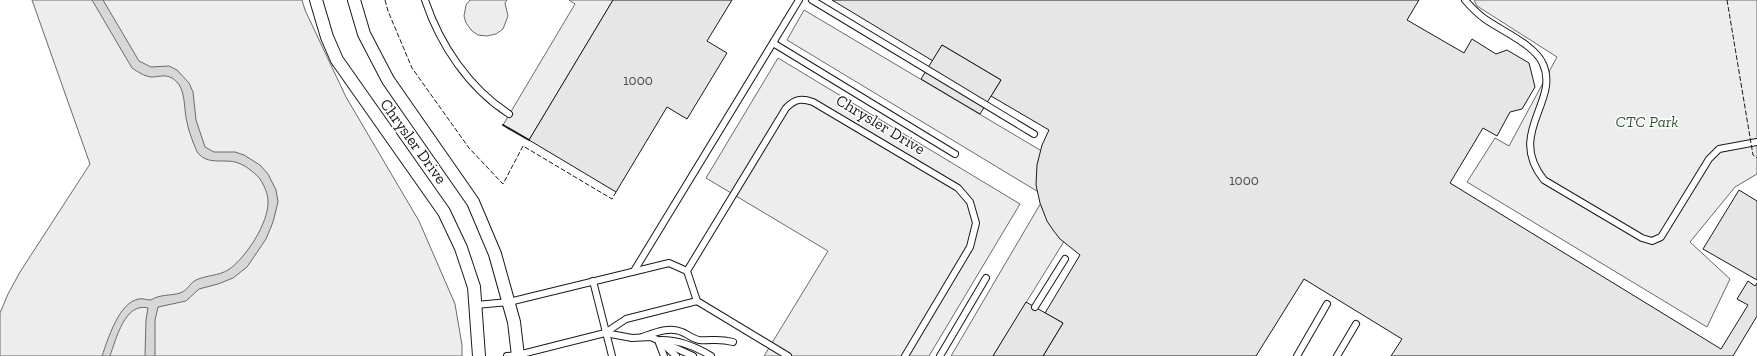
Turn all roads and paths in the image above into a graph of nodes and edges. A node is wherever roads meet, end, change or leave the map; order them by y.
1 (316, 0) edge
2 (354, 0) edge
3 (425, 0) edge
4 (799, 0) edge
5 (812, 0) edge
6 (1465, 0) edge
7 (773, 43) junction
8 (509, 114) dead end
9 (1034, 134) dead end
10 (1757, 142) edge
11 (955, 154) dead end
12 (1065, 259) dead end
13 (634, 271) junction
14 (687, 271) junction
15 (986, 278) dead end
16 (593, 281) junction
17 (697, 301) junction
18 (509, 302) junction
19 (1327, 304) dead end
20 (476, 305) junction
21 (1035, 307) dead end
22 (1356, 324) dead end
23 (605, 333) junction
24 (642, 337) junction
25 (657, 340) junction
26 (733, 342) dead end
27 (479, 356) edge
28 (514, 356) edge
29 (612, 356) edge
30 (664, 356) edge
31 (676, 356) edge
32 (693, 356) edge
33 (711, 356) edge
34 (788, 356) edge
35 (905, 356) edge
36 (940, 356) edge
37 (1297, 356) edge
38 (1337, 356) edge

1 - 20 street, Chrysler Drive
2 - 18 street, Chrysler Drive
3 - 8 lane
4 - 7 lane
5 - 9 lane
6 - 10 lane
7 - 11 lane
7 - 13 lane
12 - 21 lane
13 - 14 lane
13 - 16 lane
14 - 17 lane
14 - 35 lane, Chrysler Drive
15 - 36 lane
16 - 18 lane
16 - 23 lane
17 - 23 lane, Chrysler Drive
17 - 34 lane
18 - 20 lane
18 - 28 street, Chrysler Drive
19 - 37 lane
20 - 27 street, Chrysler Drive
22 - 38 lane
23 - 24 lane
23 - 28 lane, Chrysler Drive
23 - 29 lane
24 - 25 lane
24 - 26 lane
25 - 30 lane
25 - 31 lane
25 - 32 lane
25 - 33 lane

